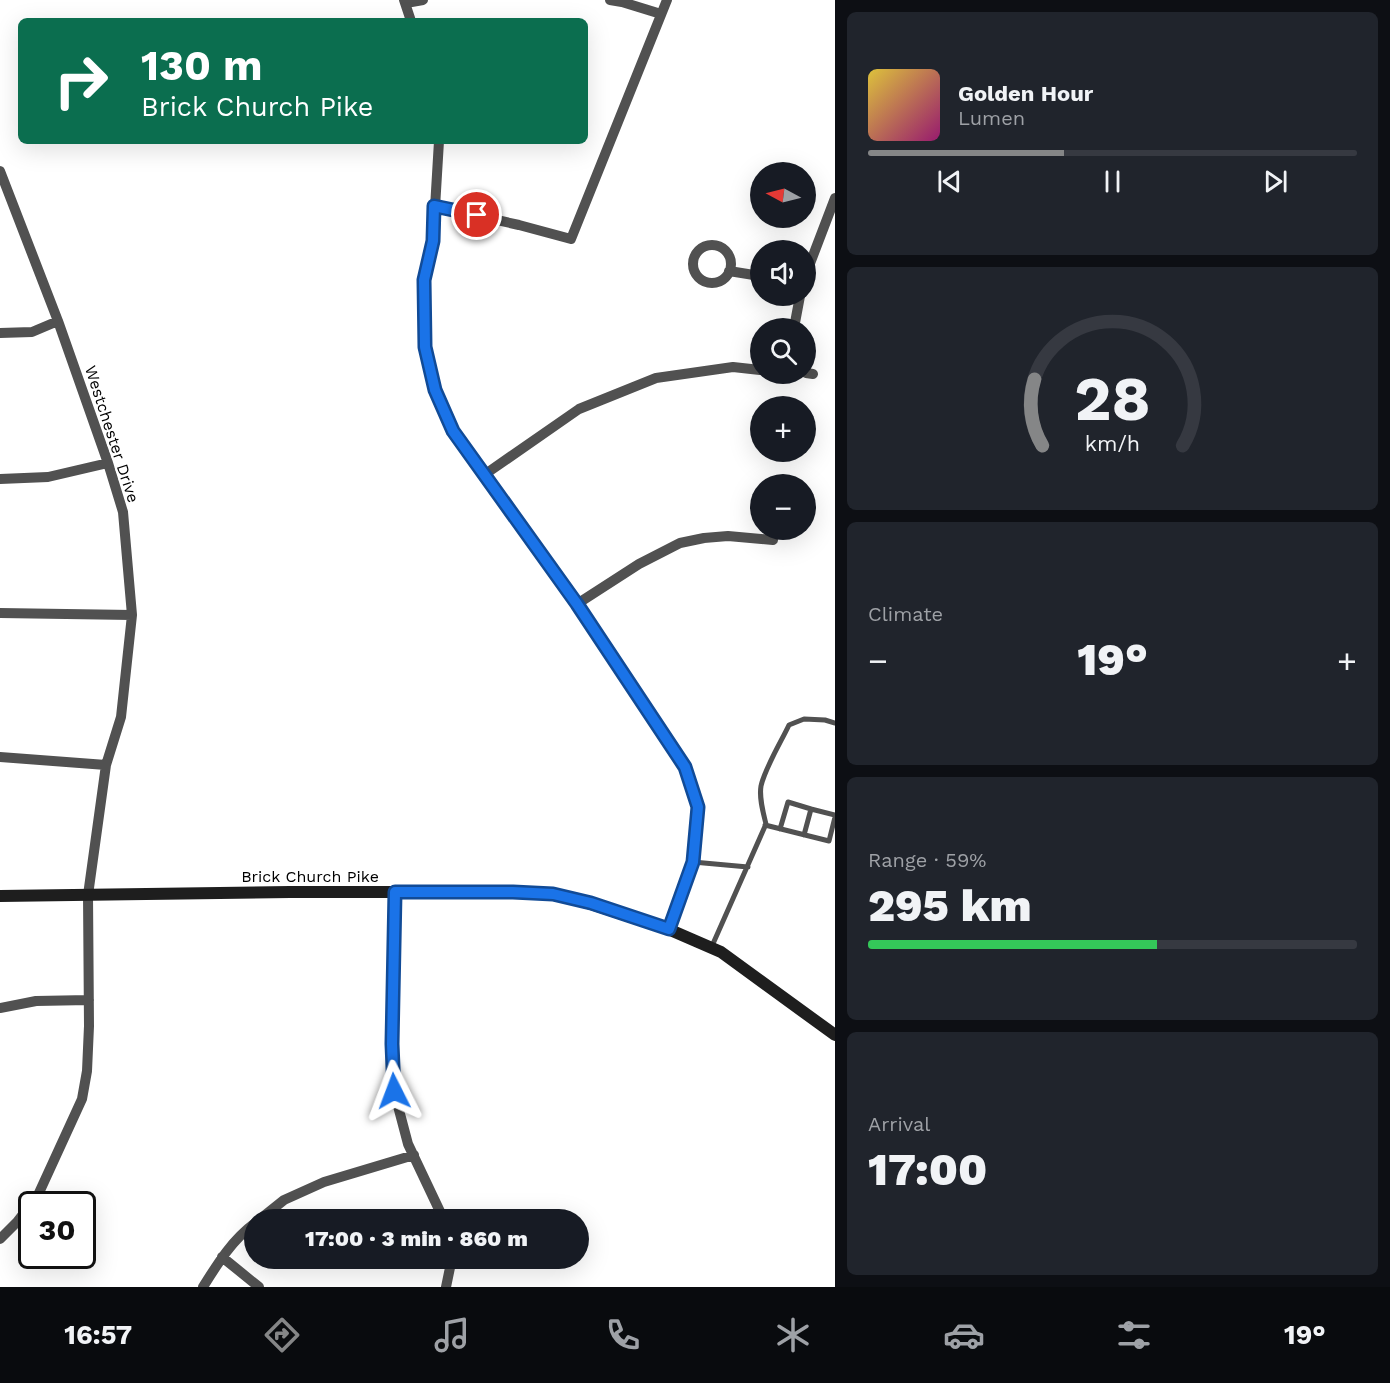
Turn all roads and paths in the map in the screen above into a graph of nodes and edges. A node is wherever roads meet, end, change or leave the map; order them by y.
1 (423, 0) edge
2 (610, 0) edge
3 (667, 0) edge
4 (405, 2) edge
5 (661, 14) junction
6 (410, 18) edge
7 (439, 144) edge
8 (0, 171) edge
9 (3, 184) edge
10 (835, 198) edge
11 (434, 206) junction
12 (816, 248) edge
13 (729, 271) dead end
14 (750, 274) edge
15 (58, 321) junction
16 (0, 333) edge
17 (750, 369) edge
18 (108, 463) junction
19 (484, 475) junction
20 (0, 479) edge
21 (750, 538) edge
22 (577, 604) junction
23 (0, 613) edge
24 (132, 615) junction
25 (835, 723) edge
26 (0, 757) edge
27 (106, 765) junction
28 (811, 809) junction
29 (835, 816) edge
30 (765, 825) junction
31 (780, 829) junction
32 (804, 835) junction
33 (693, 862) junction
34 (748, 867) junction
35 (395, 892) junction
36 (88, 895) junction
37 (0, 896) edge
38 (669, 929) junction
39 (711, 948) junction
40 (89, 1000) junction
41 (0, 1008) edge
42 (835, 1035) edge
43 (414, 1155) junction
44 (273, 1209) edge
45 (439, 1209) edge
46 (244, 1231) edge
47 (0, 1239) edge
48 (222, 1257) junction
49 (450, 1269) edge
50 (203, 1287) edge
51 (259, 1287) edge
52 (446, 1287) edge

1 - 4 street
2 - 5 street
3 - 5 street
4 - 6 street
5 - 11 street
7 - 11 street
8 - 9 street, Westchester Drive
9 - 15 street, Westchester Drive
10 - 12 street
11 - 19 street
13 - 14 street
15 - 16 street
15 - 18 street, Westchester Drive
17 - 19 street
18 - 20 street
18 - 24 street, Westchester Drive
19 - 22 street
21 - 22 street
22 - 33 street
23 - 24 street
24 - 27 street, Westchester Drive
25 - 30 lane
26 - 27 street
27 - 36 street, Westchester Drive
28 - 29 lane
28 - 31 lane
28 - 32 lane
29 - 32 lane
30 - 31 lane
30 - 34 lane
31 - 32 lane
33 - 34 lane
33 - 38 street
34 - 39 lane
35 - 36 main road, Brick Church Pike
35 - 38 main road, Brick Church Pike
35 - 43 street
36 - 37 main road, Brick Church Pike
36 - 40 street, Westchester Drive
38 - 39 main road, Brick Church Pike
39 - 42 main road, Brick Church Pike
40 - 41 street
40 - 47 street, Westchester Drive
43 - 44 street
43 - 45 street
46 - 48 street
48 - 50 street
48 - 51 street
49 - 52 street

